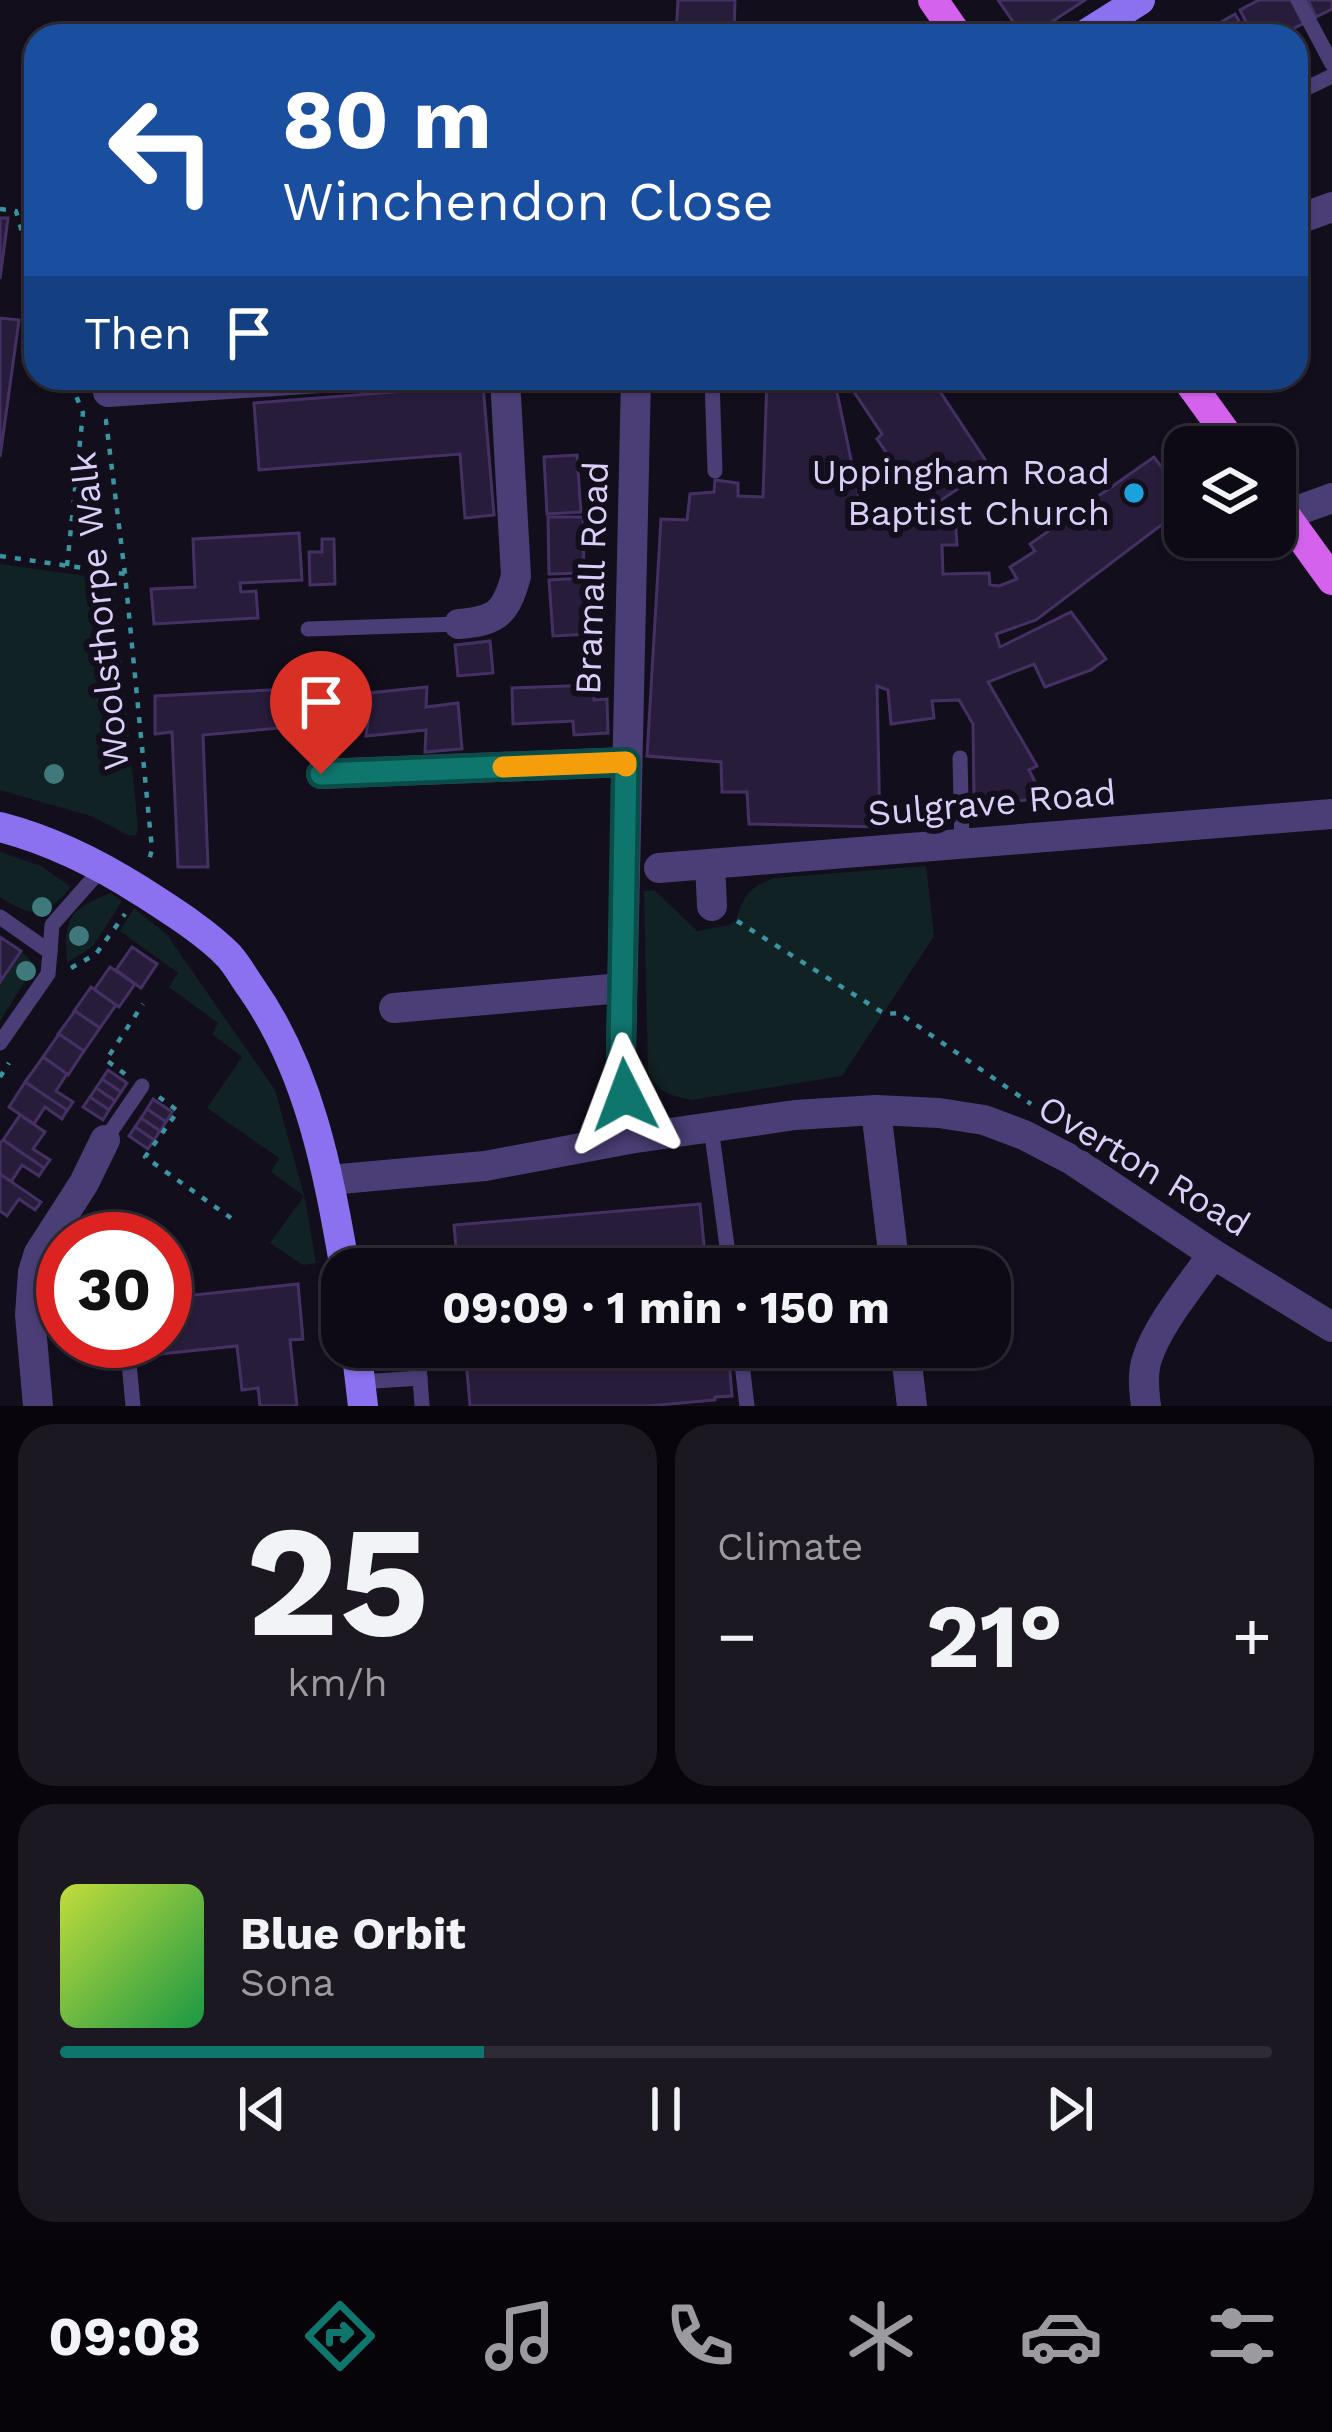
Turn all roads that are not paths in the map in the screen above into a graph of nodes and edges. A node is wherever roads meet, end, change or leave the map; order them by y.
1 (1298, 0) edge
2 (1332, 64) edge
3 (229, 390) edge
4 (506, 390) edge
5 (636, 390) edge
6 (712, 390) edge
7 (1195, 390) edge
8 (107, 406) road end
9 (1221, 426) edge
10 (715, 471) dead end
11 (1332, 498) edge
12 (1296, 505) edge
13 (1296, 530) edge
14 (1332, 580) edge
15 (460, 624) joint
16 (308, 629) dead end
17 (961, 758) dead end
18 (626, 762) junction
19 (321, 774) dead end
20 (1332, 814) edge
21 (0, 827) edge
22 (962, 846) junction
23 (710, 864) junction
24 (103, 867) junction
25 (659, 868) dead end
26 (712, 906) road end
27 (0, 917) edge
28 (50, 952) junction
29 (622, 988) junction
30 (394, 1008) dead end
31 (0, 1043) edge
32 (142, 1086) road end
33 (876, 1110) junction
34 (711, 1127) junction
35 (105, 1139) joint
36 (629, 1139) junction
37 (329, 1180) junction
38 (341, 1248) edge
39 (727, 1248) edge
40 (893, 1248) edge
41 (1213, 1254) junction
42 (1332, 1328) edge
43 (129, 1368) edge
44 (419, 1368) edge
45 (742, 1368) edge
46 (907, 1368) edge
47 (420, 1378) junction
48 (362, 1394) edge
49 (38, 1406) edge
50 (133, 1406) edge
51 (422, 1406) edge
52 (747, 1406) edge
53 (912, 1406) edge
54 (1146, 1406) edge

1 - 2 lane
3 - 8 street
4 - 15 street
5 - 18 street, Bramall Road
6 - 10 lane
7 - 9 main road
11 - 12 street
13 - 14 main road
15 - 16 lane
17 - 22 lane
18 - 19 street
18 - 29 street, Bramall Road
20 - 22 street, Sulgrave Road
21 - 24 street
22 - 23 street, Sulgrave Road
23 - 25 street, Sulgrave Road
23 - 26 street
24 - 28 lane
24 - 37 street
27 - 28 lane
28 - 31 lane
29 - 30 street
29 - 36 street, Bramall Road
32 - 35 lane
33 - 34 street, Overton Road
33 - 40 street
33 - 41 street, Overton Road
34 - 36 street, Overton Road
34 - 39 lane
35 - 49 street
36 - 37 street, Overton Road
37 - 38 street
41 - 42 street, Overton Road
41 - 54 street
43 - 50 lane
44 - 47 lane
45 - 52 lane
46 - 53 street
47 - 48 lane
47 - 51 lane

